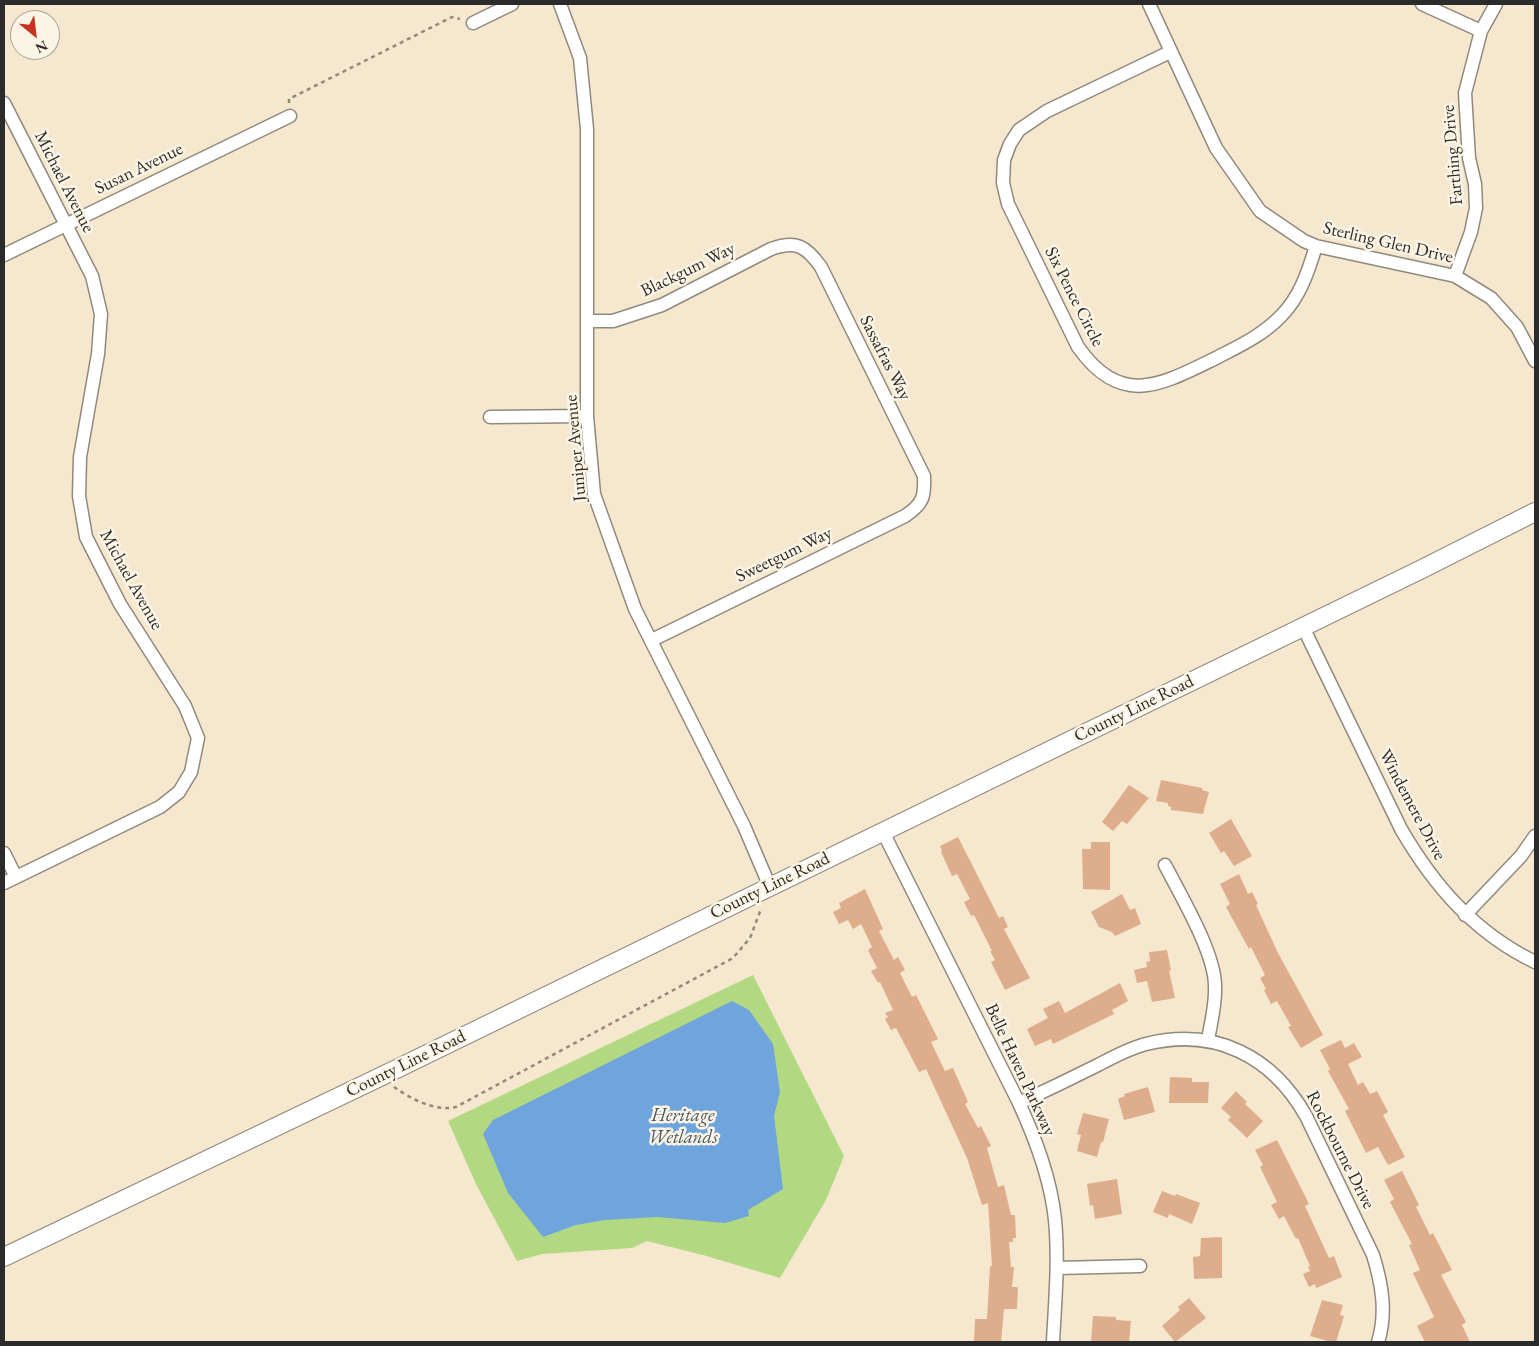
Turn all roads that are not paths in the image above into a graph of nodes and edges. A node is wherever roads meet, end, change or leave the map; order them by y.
1 (512, 4) edge
2 (560, 4) edge
3 (1149, 4) edge
4 (1422, 4) edge
5 (1496, 4) edge
6 (473, 23) road end
7 (1481, 31) junction
8 (1170, 52) junction
9 (4, 103) edge
10 (290, 116) road end
11 (67, 224) junction
12 (800, 246) joint
13 (1316, 246) junction
14 (4, 255) edge
15 (1455, 276) junction
16 (588, 321) junction
17 (1535, 361) edge
18 (587, 416) junction
19 (490, 417) dead end
20 (925, 493) joint
21 (1535, 512) edge
22 (1303, 627) junction
23 (652, 640) junction
24 (883, 832) junction
25 (1535, 836) edge
26 (4, 853) edge
27 (1165, 865) dead end
28 (16, 878) junction
29 (4, 883) edge
30 (770, 887) junction
31 (1466, 914) junction
32 (1535, 962) edge
33 (1208, 1040) junction
34 (1019, 1103) junction
35 (4, 1257) edge
36 (1140, 1266) dead end
37 (1057, 1268) junction
38 (1053, 1342) edge
39 (1378, 1342) edge

1 - 6 street
2 - 16 street, Juniper Avenue
3 - 8 street, Sterling Glen Drive
4 - 7 street
5 - 7 street, Farthing Drive
7 - 15 street, Farthing Drive
8 - 13 street, Sterling Glen Drive
8 - 13 street, Six Pence Circle
9 - 11 street, Michael Avenue
10 - 11 street, Susan Avenue
11 - 14 street, Susan Avenue
11 - 28 street, Michael Avenue
12 - 16 street, Blackgum Way
12 - 20 street, Sassafras Way
13 - 15 street, Sterling Glen Drive
15 - 17 street, Sterling Glen Drive
16 - 18 street, Juniper Avenue
18 - 19 street
18 - 23 street, Juniper Avenue
20 - 23 street, Sweetgum Way
21 - 22 main road, County Line Road
22 - 24 main road, County Line Road
22 - 31 street, Windemere Drive
23 - 30 street, Juniper Avenue
24 - 30 main road, County Line Road
24 - 34 street, Belle Haven Parkway
25 - 31 street
26 - 28 street
27 - 33 street
28 - 29 street, Michael Avenue
30 - 35 main road, County Line Road
31 - 32 street, Windemere Drive
33 - 34 street, Rockbourne Drive
33 - 39 street, Rockbourne Drive
34 - 37 street, Belle Haven Parkway
36 - 37 street
37 - 38 street, Belle Haven Parkway

